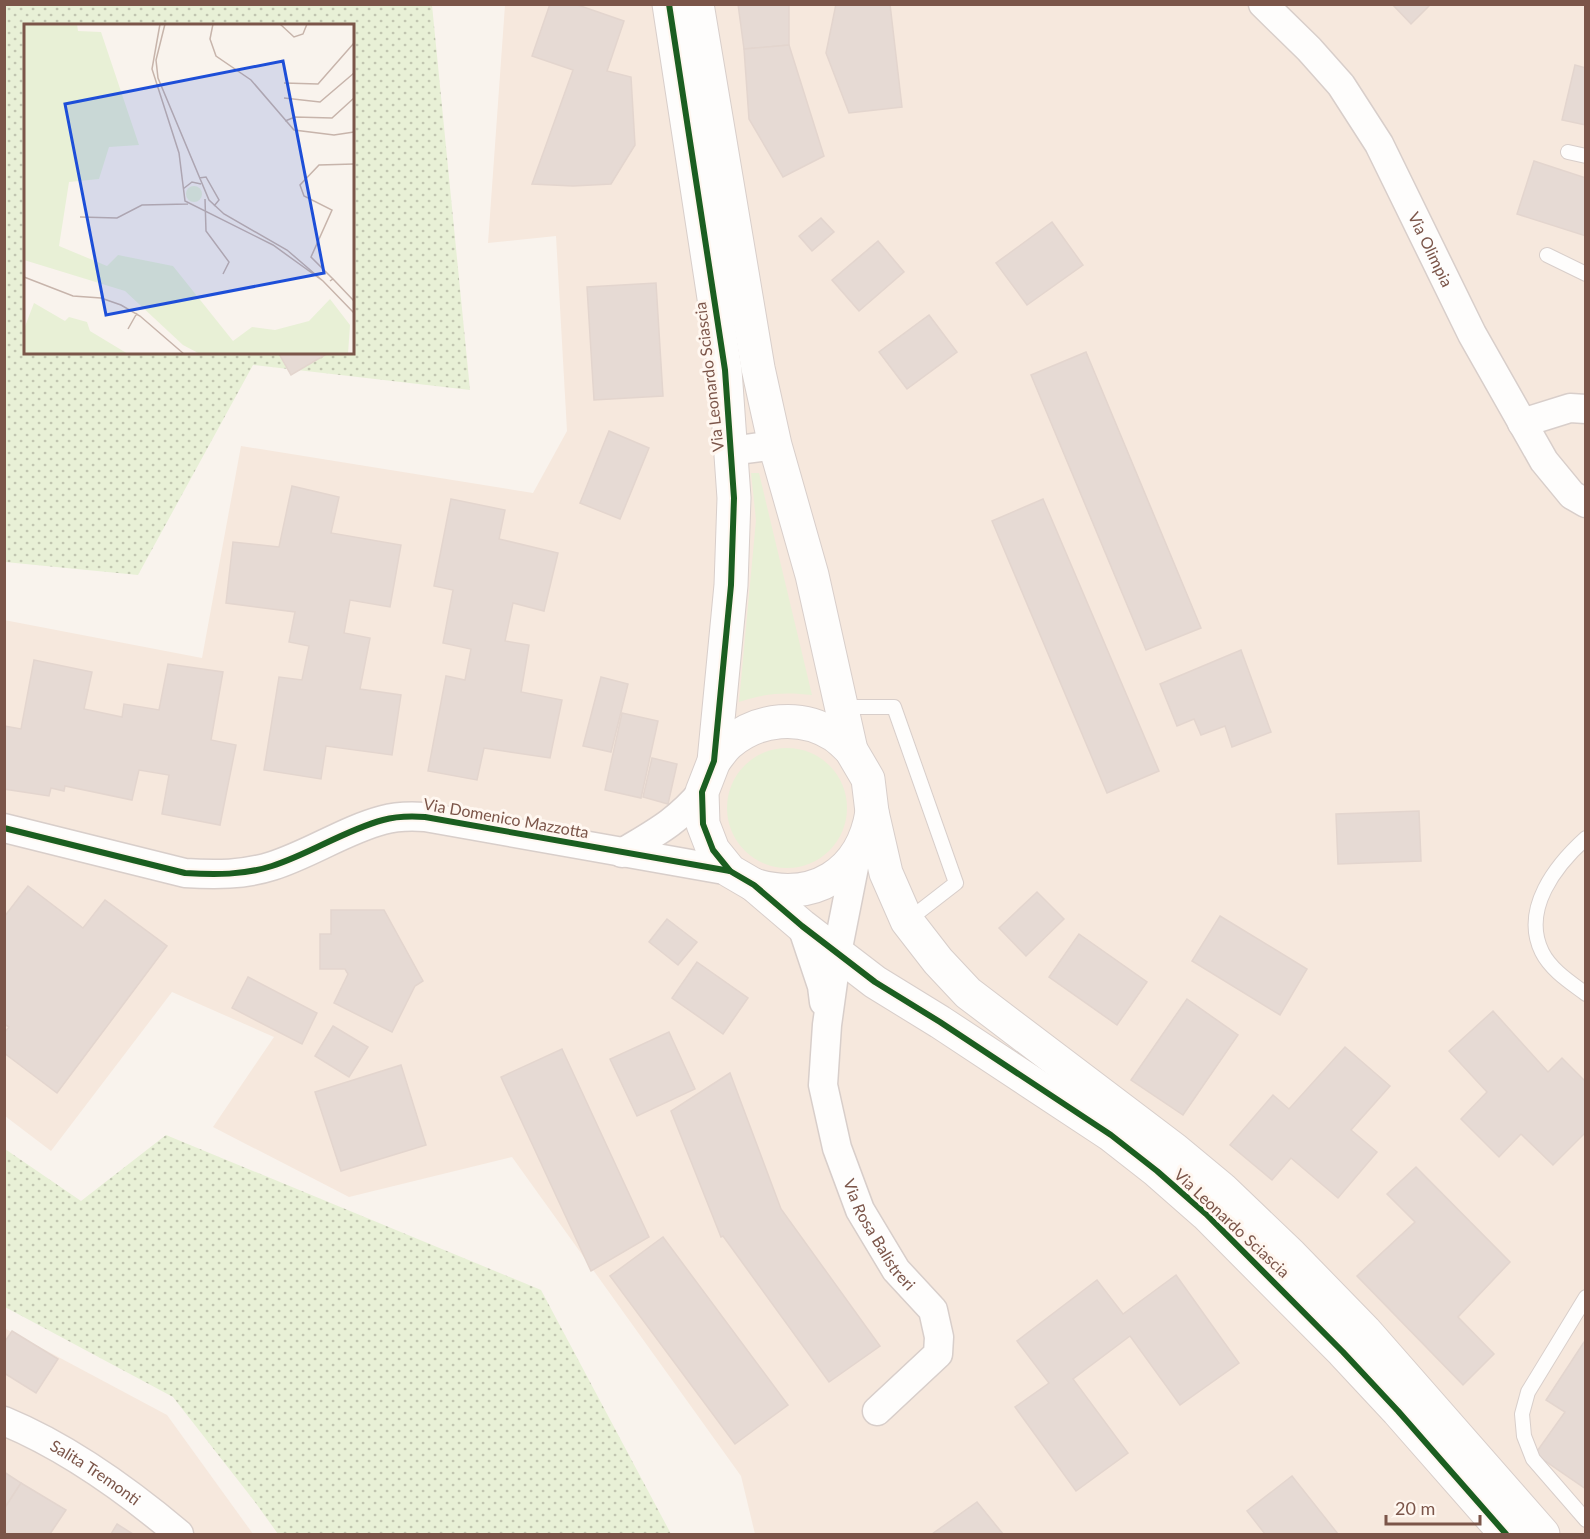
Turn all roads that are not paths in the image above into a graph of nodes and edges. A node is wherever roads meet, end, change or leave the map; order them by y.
1 (669, 4) edge
2 (697, 4) edge
3 (1263, 4) edge
4 (1568, 152) dead end
5 (1586, 156) edge
6 (1547, 255) dead end
7 (1586, 274) edge
8 (1586, 409) edge
9 (1522, 423) junction
10 (775, 445) junction
11 (731, 451) junction
12 (1586, 502) edge
13 (840, 697) junction
14 (851, 750) junction
15 (714, 761) junction
16 (702, 792) junction
17 (872, 812) junction
18 (4, 828) edge
19 (1586, 838) edge
20 (622, 853) junction
21 (856, 857) junction
22 (742, 878) junction
23 (802, 926) junction
24 (911, 926) junction
25 (837, 953) junction
26 (875, 982) junction
27 (1586, 994) edge
28 (827, 1025) junction
29 (1586, 1297) edge
30 (1354, 1342) junction
31 (877, 1411) dead end
32 (4, 1421) edge
33 (1586, 1520) edge
34 (179, 1534) edge
35 (1506, 1534) edge
36 (1543, 1534) edge

1 - 11 street, Via Leonardo Sciascia
2 - 10 street
3 - 9 street, Via Olimpia
4 - 5 lane
6 - 7 lane
8 - 9 street
9 - 12 street, Via Olimpia
10 - 11 street
10 - 13 street
11 - 15 street, Via Leonardo Sciascia
13 - 14 street
13 - 24 lane
14 - 15 street
14 - 17 street
15 - 16 street
16 - 20 street
16 - 22 street
17 - 21 street
17 - 24 street, Via Leonardo Sciascia
18 - 20 street, Via Domenico Mazzotta
19 - 27 lane
20 - 22 street, Via Domenico Mazzotta
21 - 22 street
21 - 25 street
22 - 23 street, Via Leonardo Sciascia
23 - 25 street, Via Leonardo Sciascia
23 - 28 street
24 - 30 street, Via Leonardo Sciascia
25 - 26 street, Via Leonardo Sciascia
25 - 28 street
26 - 28 street
26 - 30 street, Via Leonardo Sciascia
28 - 31 street, Via Rosa Balistreri
29 - 33 lane
30 - 35 street, Via Leonardo Sciascia
30 - 36 street, Via Leonardo Sciascia
32 - 34 street, Salita Tremonti

